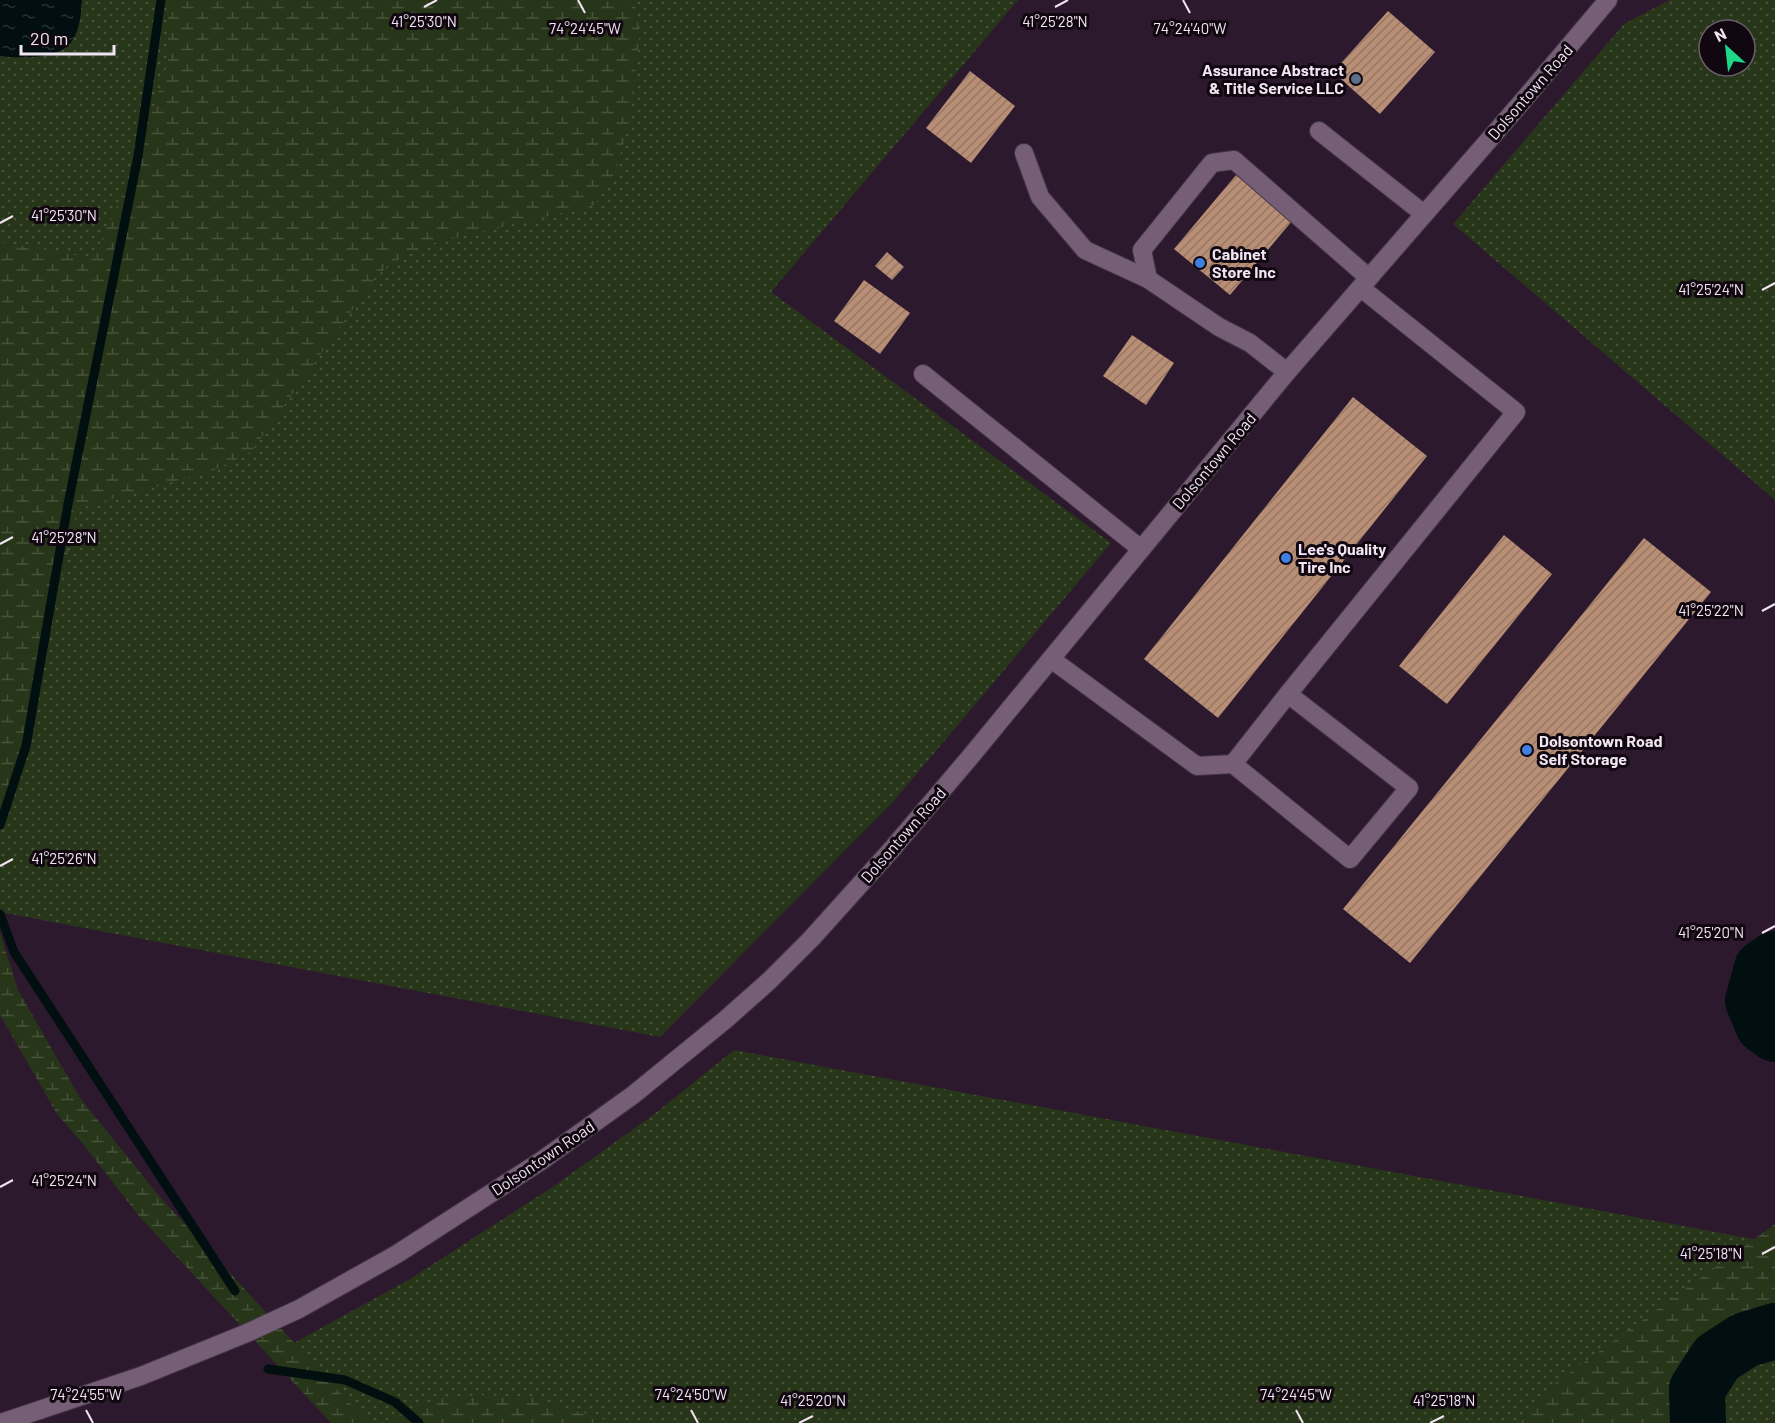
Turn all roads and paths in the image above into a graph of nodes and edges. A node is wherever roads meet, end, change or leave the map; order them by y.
1 (1608, 0) edge
2 (1319, 131) dead end
3 (1024, 153) dead end
4 (1424, 214) junction
5 (1148, 279) junction
6 (1365, 283) junction
7 (1287, 372) junction
8 (923, 374) dead end
9 (1141, 549) junction
10 (1052, 659) junction
11 (1288, 694) junction
12 (1233, 764) junction
13 (1, 1423) edge

1 - 4 street, Dolsontown Road
2 - 4 street
3 - 5 street
4 - 6 street, Dolsontown Road
5 - 6 street
5 - 7 street
6 - 7 street, Dolsontown Road
6 - 11 street
7 - 9 street, Dolsontown Road
8 - 9 street
9 - 10 street, Dolsontown Road
10 - 12 street
10 - 13 street, Dolsontown Road
11 - 12 street
11 - 12 street

